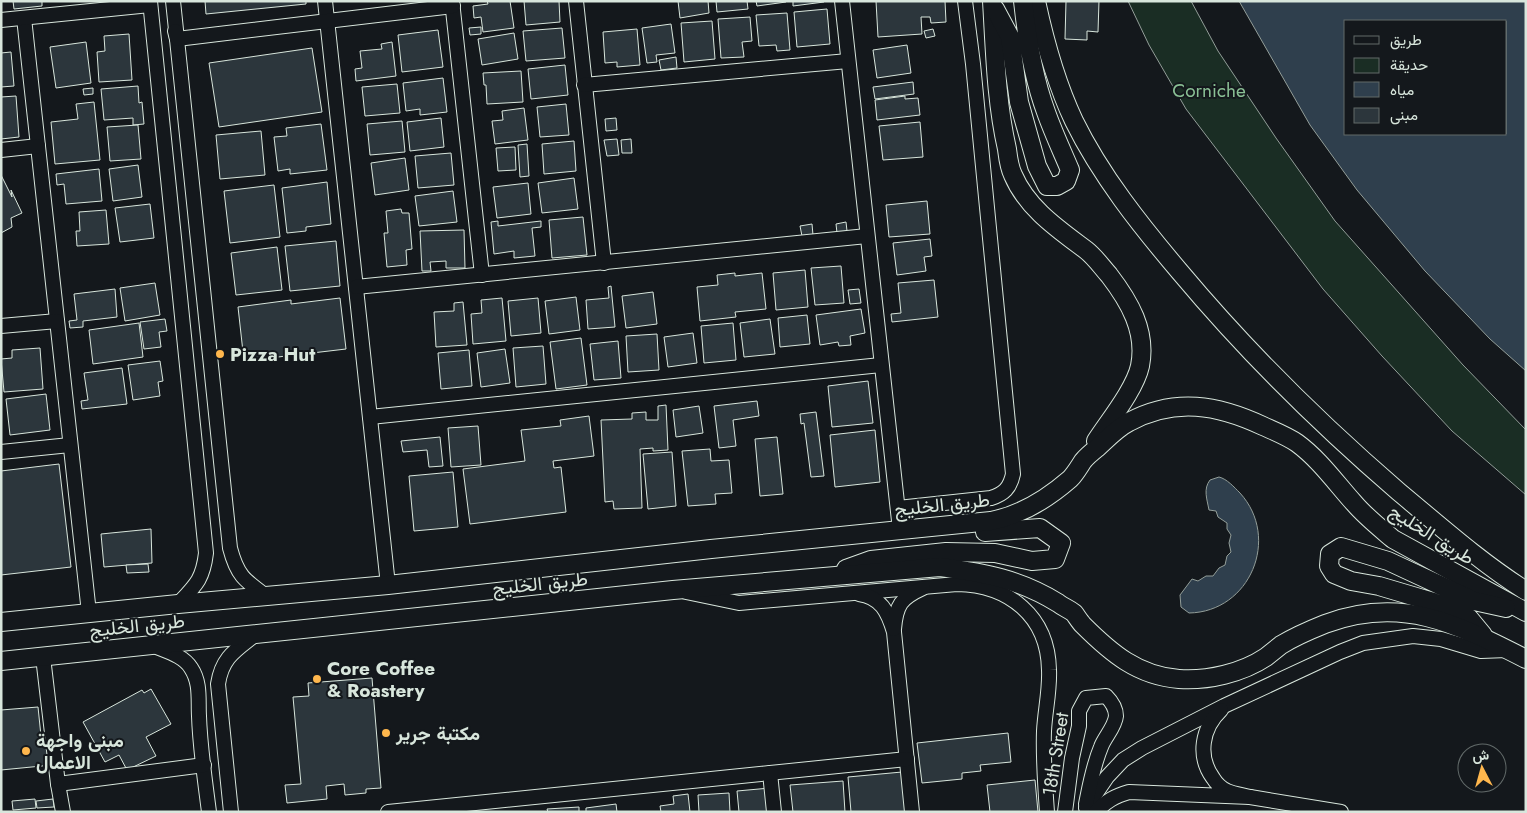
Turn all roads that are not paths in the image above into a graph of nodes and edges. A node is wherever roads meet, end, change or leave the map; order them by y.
1 (168, 1) edge
2 (173, 1) edge
3 (325, 1) edge
4 (576, 1) edge
5 (842, 1) edge
6 (965, 1) edge
7 (1023, 1) edge
8 (1036, 1) edge
9 (150, 3) edge
10 (453, 3) edge
11 (992, 3) edge
12 (24, 18) junction
13 (1, 20) edge
14 (327, 21) junction
15 (177, 40) junction
16 (848, 61) junction
17 (584, 85) junction
18 (38, 146) junction
19 (1, 150) edge
20 (867, 236) junction
21 (604, 263) junction
22 (482, 275) junction
23 (356, 287) junction
24 (57, 320) junction
25 (1, 326) edge
26 (882, 364) junction
27 (370, 417) junction
28 (70, 445) junction
29 (1, 452) edge
30 (1084, 460) junction
31 (898, 508) junction
32 (900, 530) junction
33 (976, 572) junction
34 (822, 578) junction
35 (388, 584) junction
36 (926, 587) junction
37 (673, 590) junction
38 (1526, 591) edge
39 (847, 593) junction
40 (266, 596) junction
41 (178, 604) junction
42 (1526, 612) edge
43 (89, 613) junction
44 (1, 622) edge
45 (894, 632) junction
46 (256, 634) junction
47 (1485, 638) junction
48 (152, 645) junction
49 (1509, 650) junction
50 (43, 657) junction
51 (1526, 658) edge
52 (1, 661) edge
53 (1224, 706) junction
54 (200, 735) junction
55 (225, 746) junction
56 (907, 759) junction
57 (204, 765) junction
58 (770, 773) junction
59 (58, 784) junction
60 (1250, 797) junction
61 (1089, 810) edge
62 (63, 812) edge
63 (209, 812) edge
64 (231, 812) edge
65 (388, 812) edge
66 (774, 812) edge
67 (912, 812) edge
68 (1047, 812) edge
69 (1052, 812) edge
70 (1065, 812) edge
71 (1341, 812) edge

1 - 15 street
2 - 15 street
3 - 14 street
4 - 17 street
5 - 16 street
6 - 31 street
7 - 11 main road
8 - 38 main road
9 - 12 street
9 - 41 street
10 - 14 street
10 - 22 street
11 - 30 main road
12 - 13 street
12 - 18 street
14 - 15 street
14 - 23 street
15 - 40 street
16 - 17 street
16 - 20 street
17 - 21 street
18 - 19 street
18 - 24 street
20 - 21 street
20 - 26 street
21 - 22 street
22 - 23 street
23 - 27 street
24 - 25 street
24 - 28 street
26 - 27 street
26 - 31 street
27 - 35 street
28 - 29 street
28 - 43 street
30 - 32 main road, طريق الخليج
30 - 42 main road, طريق الخليج
31 - 32 street
32 - 34 main road
32 - 35 main road, طريق الخليج
33 - 34 main road, طريق الخليج
33 - 47 main road, طريق الخليج
33 - 69 street
34 - 37 main road, طريق الخليج
35 - 40 main road, طريق الخليج
36 - 39 street
36 - 45 street
36 - 68 street
37 - 39 street
37 - 46 main road, طريق الخليج
39 - 45 street
40 - 41 main road, طريق الخليج
41 - 43 main road, طريق الخليج
42 - 47 main road
43 - 44 main road, طريق الخليج
45 - 56 street
46 - 48 main road, طريق الخليج
46 - 55 street
47 - 49 main road
48 - 50 main road, طريق الخليج
48 - 54 street
49 - 51 main road
49 - 53 street
50 - 52 main road, طريق الخليج
50 - 59 street
53 - 60 street
53 - 61 street
54 - 55 street
54 - 57 street
55 - 64 street
56 - 58 street
56 - 67 street
57 - 59 street
57 - 63 street
58 - 65 street
58 - 66 street
59 - 62 street
60 - 61 street
60 - 71 street
61 - 70 street, 18th Street

